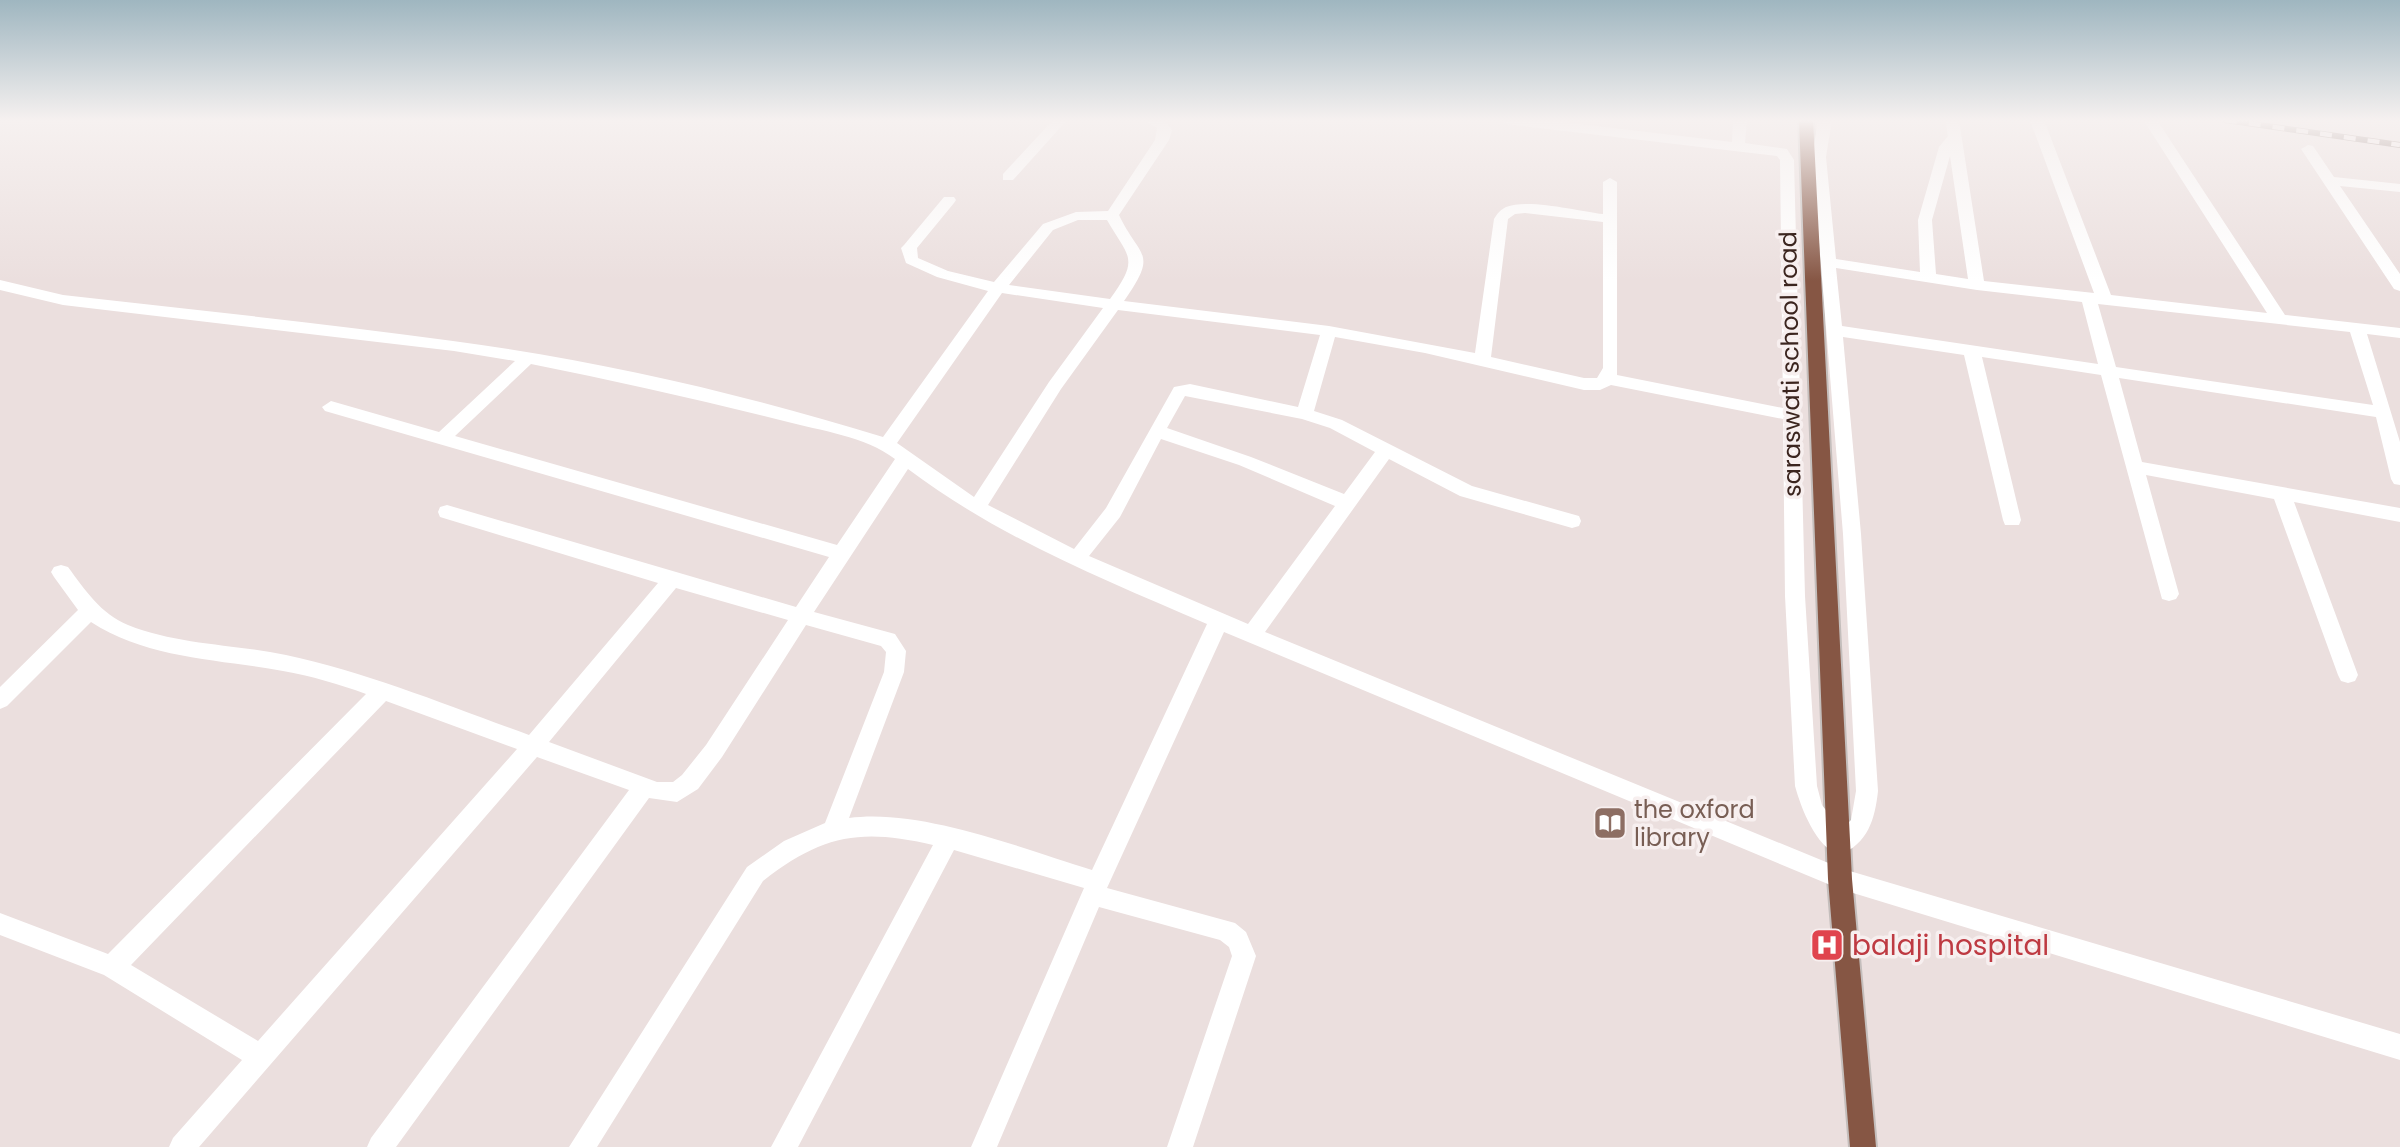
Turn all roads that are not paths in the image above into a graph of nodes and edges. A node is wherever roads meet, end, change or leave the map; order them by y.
1 (1011, 174) edge
2 (1138, 174) edge
3 (1787, 174) edge
4 (1808, 174) edge
5 (1820, 174) edge
6 (1938, 174) edge
7 (1961, 174) edge
8 (2055, 174) edge
9 (2185, 174) edge
10 (2325, 174) edge
11 (1008, 177) dead end
12 (2330, 181) junction
13 (1610, 182) dead end
14 (2400, 188) edge
15 (949, 200) dead end
16 (1112, 215) junction
17 (1611, 219) junction
18 (1828, 262) junction
19 (1928, 278) junction
20 (0, 285) edge
21 (1977, 285) junction
22 (2400, 286) edge
23 (998, 288) junction
24 (2097, 300) junction
25 (1113, 306) junction
26 (2280, 320) junction
27 (2357, 328) junction
28 (1833, 330) junction
29 (1329, 331) junction
30 (2400, 333) edge
31 (1972, 352) junction
32 (528, 358) junction
33 (1482, 360) junction
34 (2109, 373) junction
35 (1608, 379) junction
36 (331, 407) dead end
37 (2384, 412) junction
38 (1304, 414) junction
39 (1791, 415) junction
40 (1156, 431) junction
41 (442, 439) junction
42 (887, 444) junction
43 (1386, 450) junction
44 (906, 458) junction
45 (2134, 467) junction
46 (2400, 479) edge
47 (2281, 493) junction
48 (1347, 503) junction
49 (977, 507) junction
50 (447, 512) dead end
51 (2400, 515) edge
52 (2012, 520) dead end
53 (1572, 521) dead end
54 (841, 553) junction
55 (1077, 558) junction
56 (61, 572) dead end
57 (672, 580) junction
58 (2169, 594) dead end
59 (90, 611) junction
60 (801, 616) junction
61 (1219, 621) junction
62 (1251, 635) junction
63 (2348, 675) dead end
64 (382, 691) junction
65 (0, 700) edge
66 (533, 746) junction
67 (645, 786) junction
68 (834, 830) junction
69 (948, 839) junction
70 (1839, 845) junction
71 (1840, 879) junction
72 (1096, 889) junction
73 (0, 924) edge
74 (112, 967) junction
75 (2400, 1047) edge
76 (261, 1057) junction
77 (183, 1147) edge
78 (380, 1147) edge
79 (582, 1147) edge
80 (783, 1147) edge
81 (984, 1147) edge
82 (1180, 1147) edge
83 (1863, 1147) edge

1 - 11 street
2 - 16 street
3 - 39 street, saraswati school road
4 - 70 highway
5 - 18 street
6 - 19 street
7 - 21 street
8 - 24 street
9 - 26 street
10 - 12 street
12 - 14 street
12 - 22 street
13 - 17 street
15 - 23 street
16 - 23 street
16 - 25 street
17 - 33 street
17 - 35 street
18 - 19 street
18 - 28 street
19 - 21 street
20 - 32 street
21 - 24 street
23 - 25 street
23 - 42 street
24 - 26 street
24 - 34 street
25 - 29 street
25 - 49 street
26 - 27 street
27 - 30 street
27 - 37 street
28 - 31 street
28 - 70 street
29 - 33 street
29 - 38 street
31 - 34 street
31 - 52 street
32 - 41 street
32 - 42 street
33 - 35 street
34 - 37 street
34 - 45 street
35 - 39 street
36 - 41 street
37 - 46 street
38 - 40 street
38 - 43 street
39 - 70 street, saraswati school road
40 - 48 street
40 - 55 street
41 - 54 street
42 - 44 street
43 - 48 street
43 - 53 street
44 - 49 street
44 - 54 street
45 - 47 street
45 - 58 street
47 - 51 street
47 - 63 street
48 - 62 street
49 - 55 street
50 - 57 street
54 - 60 street
55 - 61 street
56 - 59 street
57 - 60 street
57 - 66 street
59 - 64 street
59 - 65 street
60 - 67 street
60 - 68 street
61 - 62 street
61 - 72 street
62 - 71 street
64 - 66 street
64 - 74 street
66 - 67 street
66 - 76 street
67 - 78 street
68 - 69 street
68 - 79 street
69 - 72 street
69 - 80 street
70 - 71 highway
71 - 75 street
71 - 83 highway
72 - 81 street
72 - 82 street
73 - 74 street
74 - 76 street
76 - 77 street

